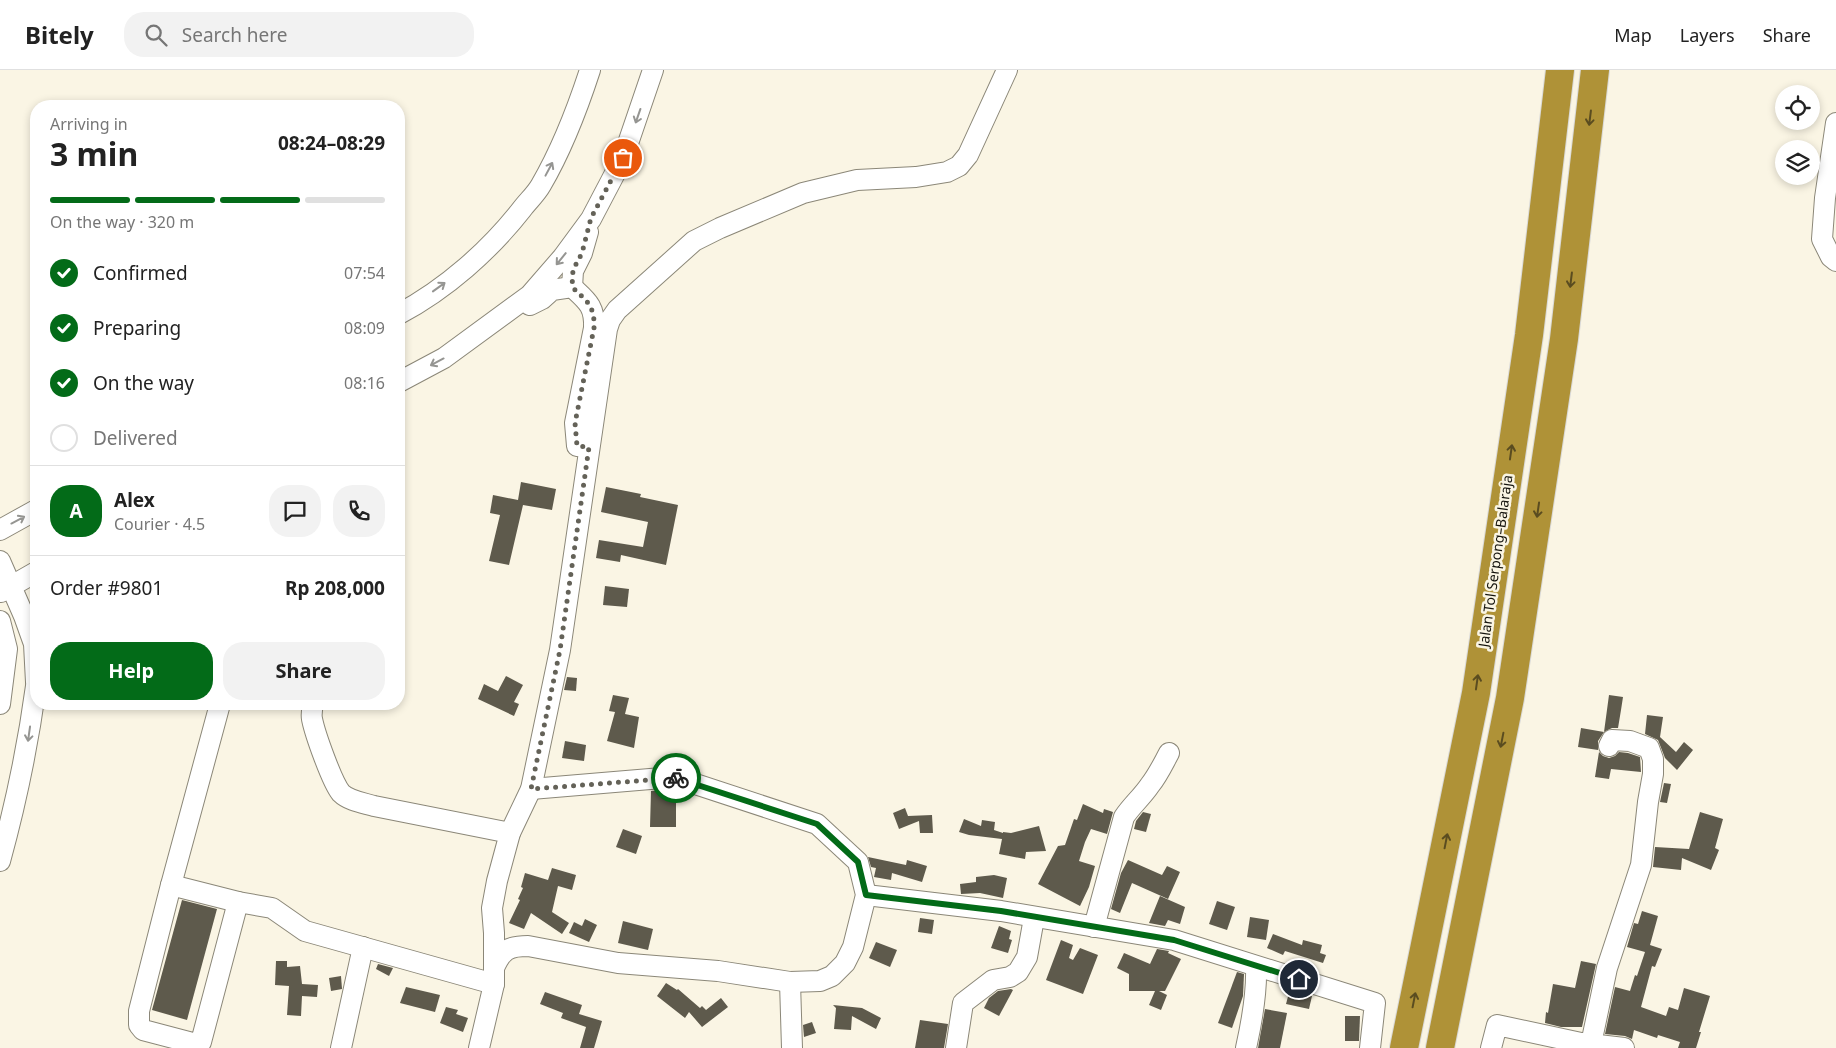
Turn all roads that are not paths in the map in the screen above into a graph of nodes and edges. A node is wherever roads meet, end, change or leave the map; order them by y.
1 (590, 70) edge
2 (652, 70) edge
3 (1007, 70) edge
4 (1560, 70) edge
5 (1595, 70) edge
6 (1836, 123) edge
7 (591, 218) junction
8 (1836, 261) edge
9 (572, 287) junction
10 (405, 311) edge
11 (499, 319) junction
12 (405, 379) edge
13 (589, 447) junction
14 (30, 513) edge
15 (0, 530) edge
16 (0, 561) edge
17 (30, 575) edge
18 (5, 589) edge
19 (0, 621) edge
20 (30, 636) edge
21 (2, 678) edge
22 (0, 704) edge
23 (33, 710) edge
24 (218, 710) edge
25 (313, 710) edge
26 (1609, 746) dead end
27 (1169, 753) dead end
28 (531, 789) junction
29 (510, 833) junction
30 (0, 861) edge
31 (171, 885) junction
32 (866, 895) junction
33 (238, 902) junction
34 (1034, 918) junction
35 (1094, 927) junction
36 (363, 947) junction
37 (1256, 967) junction
38 (494, 976) junction
39 (790, 982) junction
40 (1584, 1045) edge
41 (341, 1048) edge
42 (479, 1048) edge
43 (792, 1048) edge
44 (956, 1048) edge
45 (1246, 1048) edge
46 (1370, 1048) edge
47 (1404, 1048) edge
48 (1440, 1048) edge
49 (1491, 1048) edge
50 (1624, 1048) edge

10 -> 1 street
2 -> 7 street
3 - 13 street
47 -> 4 highway, Jalan Tol Serpong–Balaraja
5 -> 48 highway
6 - 8 street
7 - 9 street
7 -> 11 street
9 - 11 street
9 - 13 street
11 -> 12 street
13 - 28 street
15 -> 14 street
16 - 18 street
17 - 18 street
18 - 20 street
19 - 21 street
21 - 22 street
23 -> 30 street
24 - 31 street
25 - 29 street
26 - 40 street
27 - 35 street
28 - 29 street
28 - 32 street
29 - 38 street
31 - 33 street
31 - 33 street
32 - 34 street
32 - 39 street
33 - 36 street
34 - 35 street
34 - 44 street
35 - 37 street
36 - 38 street
36 - 41 street
37 - 45 street
37 - 46 street
38 - 39 street
38 - 42 street
39 - 43 street
40 - 49 street
40 - 50 street

